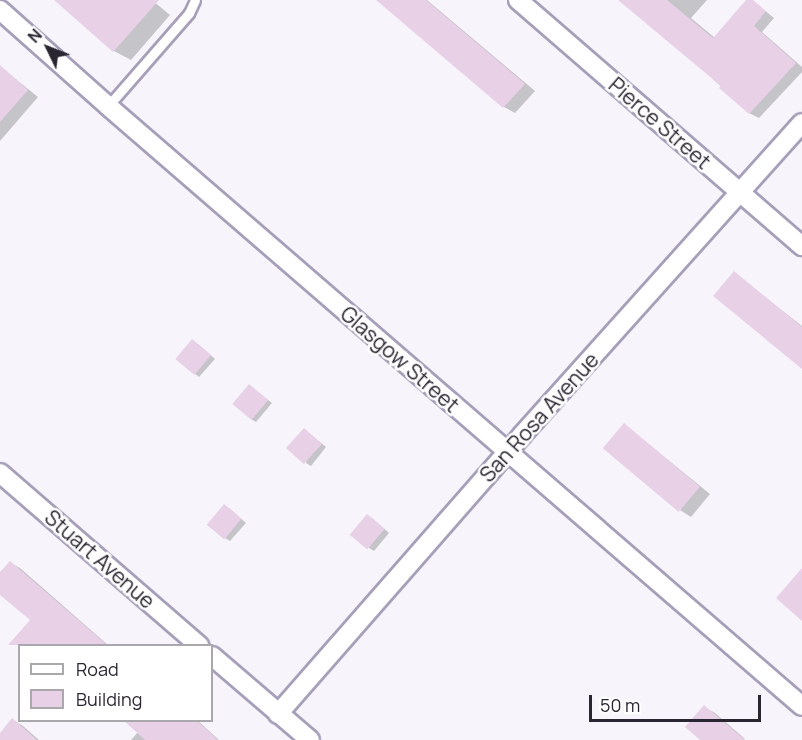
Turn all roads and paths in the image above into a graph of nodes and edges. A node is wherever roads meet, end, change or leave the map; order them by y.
1 (195, 0) edge
2 (518, 0) edge
3 (0, 10) edge
4 (108, 106) junction
5 (802, 123) edge
6 (741, 193) junction
7 (802, 246) edge
8 (507, 452) junction
9 (0, 473) edge
10 (199, 644) edge
11 (213, 657) edge
12 (802, 706) edge
13 (278, 714) junction
14 (310, 740) edge

1 - 4 lane
2 - 6 street, Pierce Street
3 - 4 street, Glasgow Street
4 - 8 street, Glasgow Street
5 - 6 street, San Rosa Avenue
6 - 7 street, Pierce Street
6 - 8 street, San Rosa Avenue
8 - 12 street, Glasgow Street
8 - 13 street, San Rosa Avenue
9 - 10 street, Stuart Avenue
11 - 13 street
13 - 14 street

